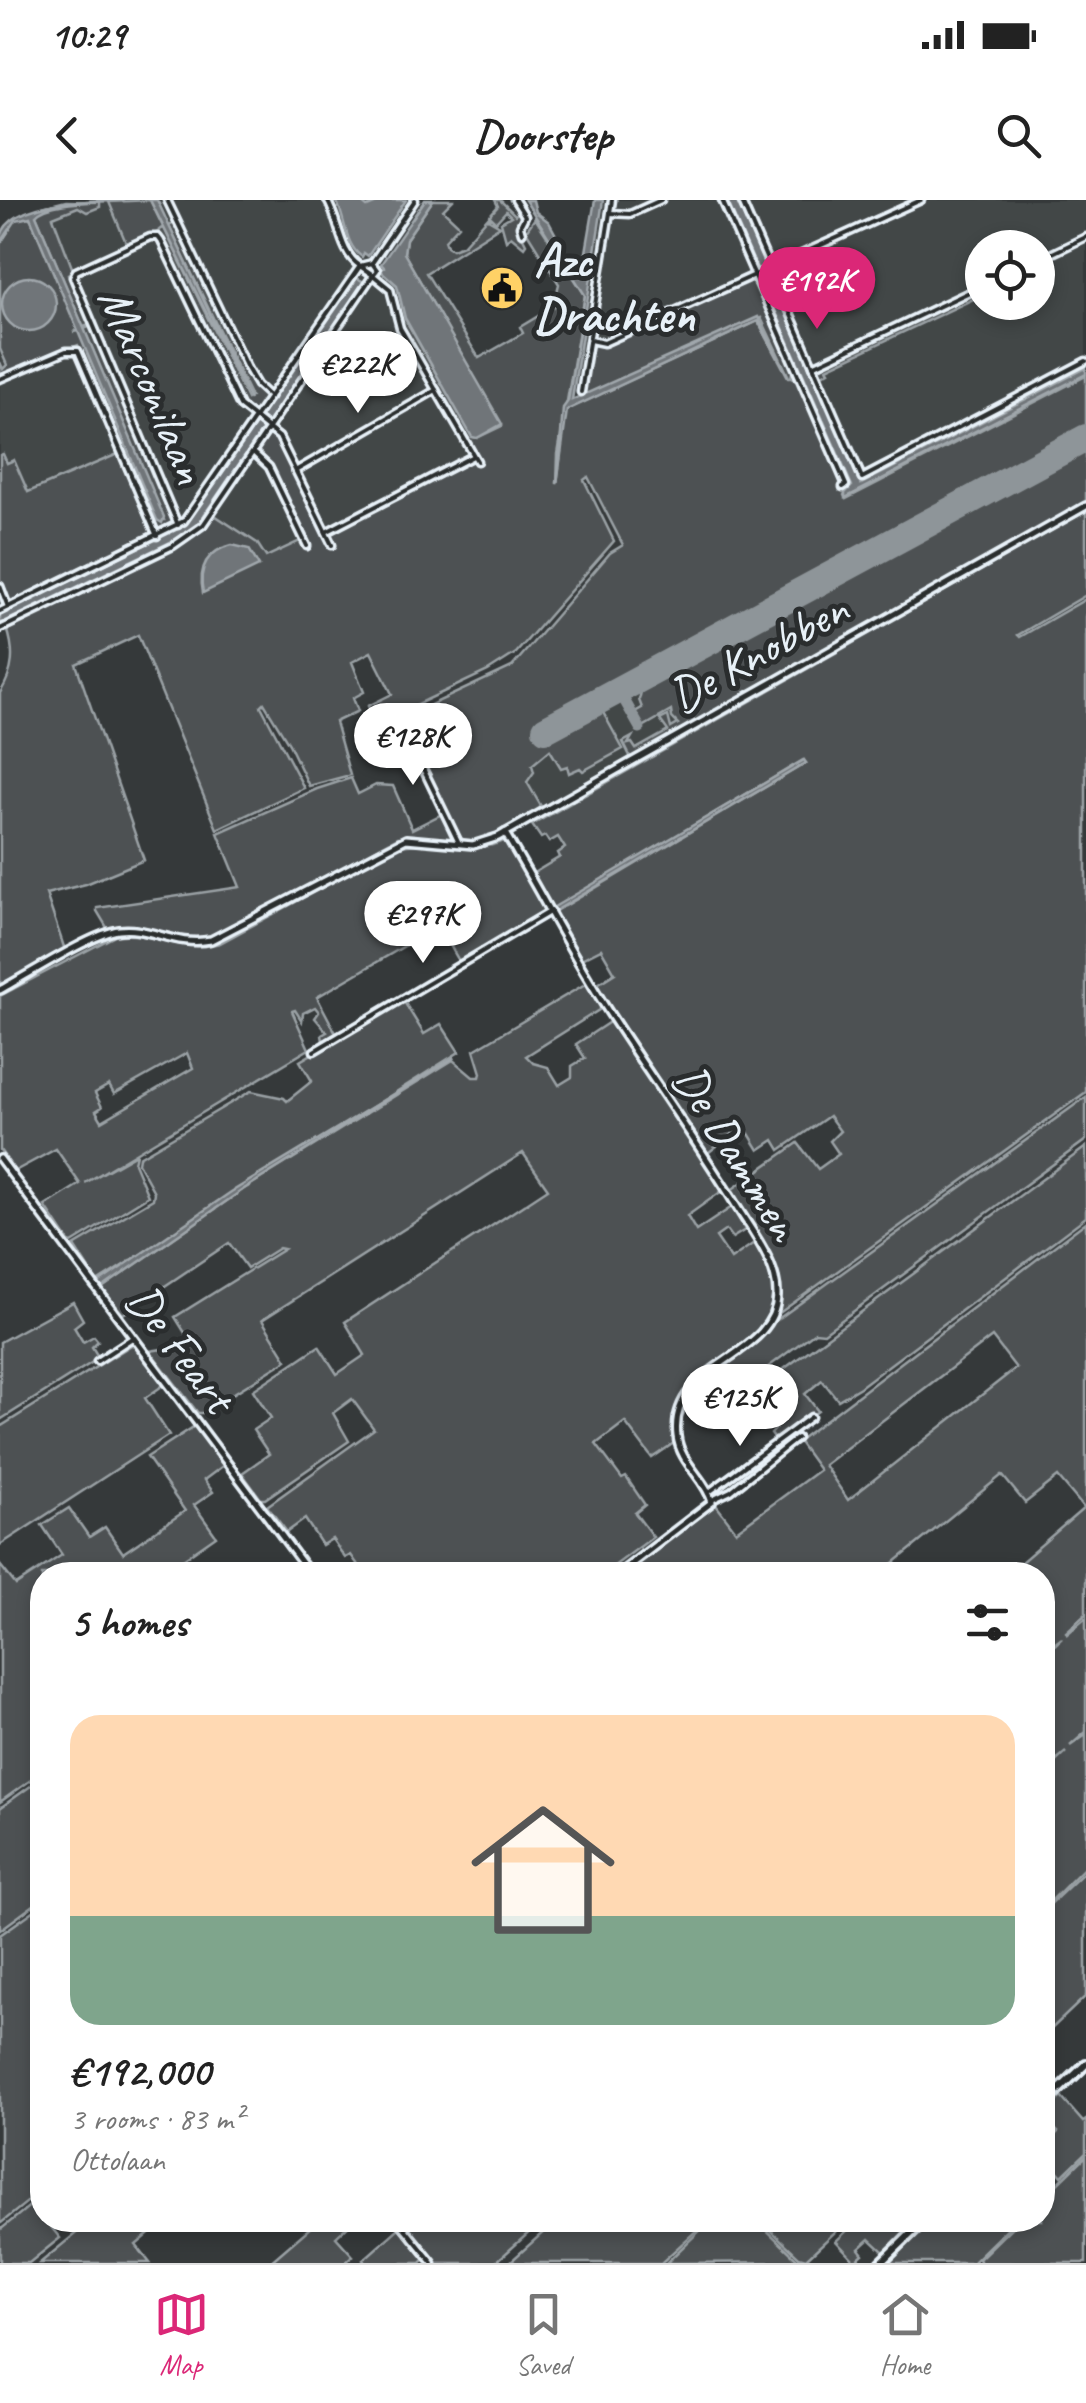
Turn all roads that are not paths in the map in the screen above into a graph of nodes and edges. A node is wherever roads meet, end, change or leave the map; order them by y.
1 (166, 200) edge
2 (328, 200) edge
3 (415, 200) edge
4 (515, 200) edge
5 (612, 200) edge
6 (661, 200) edge
7 (722, 200) edge
8 (742, 200) edge
9 (920, 200) edge
10 (610, 213) junction
11 (522, 232) dead end
12 (1086, 238) edge
13 (1055, 252) edge
14 (372, 263) junction
15 (360, 266) junction
16 (770, 269) junction
17 (374, 275) junction
18 (756, 275) junction
19 (965, 294) edge
20 (590, 340) junction
21 (1086, 362) edge
22 (813, 366) junction
23 (0, 379) edge
24 (436, 390) junction
25 (581, 392) dead end
26 (270, 398) junction
27 (256, 420) junction
28 (269, 428) junction
29 (253, 452) junction
30 (474, 455) junction
31 (477, 462) dead end
32 (296, 471) junction
33 (843, 487) dead end
34 (1086, 506) edge
35 (178, 525) junction
36 (326, 532) junction
37 (156, 536) junction
38 (307, 546) dead end
39 (332, 546) dead end
40 (0, 586) edge
41 (8, 607) junction
42 (0, 611) edge
43 (0, 629) edge
44 (398, 717) dead end
45 (506, 833) junction
46 (459, 844) junction
47 (551, 911) junction
48 (0, 990) edge
49 (314, 1051) dead end
50 (0, 1159) edge
51 (132, 1338) junction
52 (97, 1361) dead end
53 (811, 1417) dead end
54 (797, 1438) dead end
55 (710, 1496) junction
56 (301, 1562) edge
57 (635, 1562) edge
58 (1086, 2064) edge
59 (1055, 2087) edge
60 (1058, 2090) junction
61 (1055, 2093) edge
62 (408, 2232) edge
63 (913, 2232) edge
64 (433, 2263) edge
65 (881, 2263) edge

1 - 26 street
2 - 15 street
3 - 14 street
4 - 11 street
5 - 10 street
6 - 10 street
7 - 18 street
8 - 16 street
9 - 16 street
10 - 20 street
12 - 13 street
14 - 15 street
14 - 17 street
15 - 17 street
15 - 26 street
16 - 18 street
16 - 22 street
17 - 24 street
17 - 28 street
18 - 20 street
18 - 33 street
19 - 22 street
20 - 25 street
21 - 22 street
23 - 37 street
24 - 30 street
24 - 32 street
26 - 27 street
27 - 28 street
27 - 35 street
27 - 35 street, Marconilaan
28 - 29 street
28 - 32 street
29 - 38 street
29 - 43 street
30 - 31 street
30 - 36 street
32 - 36 street
34 - 45 street, De Knobben
35 - 37 street
36 - 39 street
37 - 41 street
40 - 41 street
41 - 42 street
44 - 46 street
45 - 46 street, De Knobben
45 - 47 street, De Dammen
46 - 48 street, De Knobben
47 - 49 street
47 - 55 street, De Dammen
50 - 51 street, De Feart
51 - 52 street
51 - 56 street, De Feart
53 - 55 street
54 - 55 street
55 - 57 street
58 - 60 main road
59 - 60 street
60 - 61 main road
62 - 64 street
63 - 65 main road

